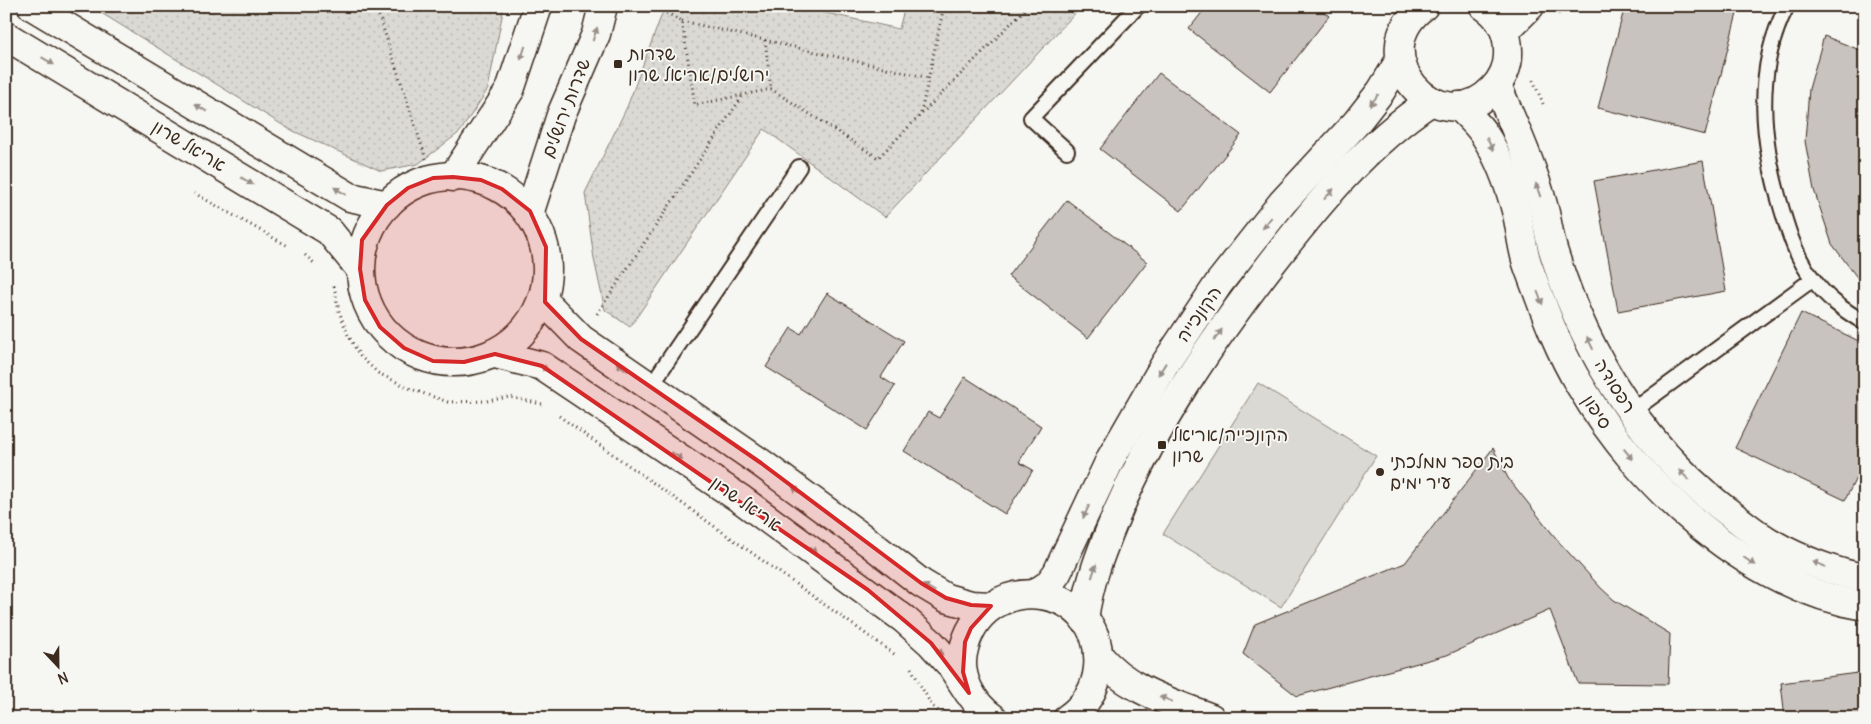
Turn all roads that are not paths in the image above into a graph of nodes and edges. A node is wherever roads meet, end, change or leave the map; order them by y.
1 (32, 6) edge
2 (538, 6) edge
3 (603, 6) edge
4 (1138, 6) edge
5 (1484, 6) edge
6 (1530, 6) edge
7 (1787, 6) edge
8 (1411, 12) edge
9 (1505, 31) junction
10 (6, 36) edge
11 (1400, 60) junction
12 (1497, 85) junction
13 (1431, 101) junction
14 (1459, 106) junction
15 (1067, 151) dead end
16 (799, 167) dead end
17 (443, 178) junction
18 (387, 204) junction
19 (530, 211) junction
20 (360, 269) junction
21 (1812, 279) junction
22 (545, 302) junction
23 (1865, 323) edge
24 (495, 354) junction
25 (650, 387) junction
26 (1631, 412) junction
27 (1865, 578) edge
28 (1036, 593) junction
29 (991, 606) junction
30 (1865, 606) edge
31 (1084, 619) junction
32 (1099, 656) junction
33 (969, 692) junction
34 (993, 718) edge
35 (1068, 718) edge
36 (1211, 718) edge

18 -> 1 street
2 -> 17 street
19 -> 3 street, שדרות ירושלים
4 - 15 lane
5 - 9 street
6 - 9 street
7 - 21 lane
8 - 11 street
9 - 12 street
10 -> 20 street, אריאל שרון
11 - 13 street
11 -> 28 street, הקונכייה
12 - 14 street
26 -> 12 street, רפסודה
13 - 14 street
31 -> 13 street, הקונכייה
14 -> 30 street, סיפון
16 - 25 lane
17 - 18 street
17 - 19 street
18 - 20 street
19 - 22 street
20 - 24 street
21 - 23 lane
21 - 26 lane
22 - 24 street
25 -> 22 street
24 -> 33 street, אריאל שרון
29 -> 25 street
27 -> 26 street, רפסודה
28 - 29 street
28 - 31 street
29 - 33 street
31 - 32 street
32 - 35 street
36 -> 32 street
33 - 34 street, אריאל שרון

